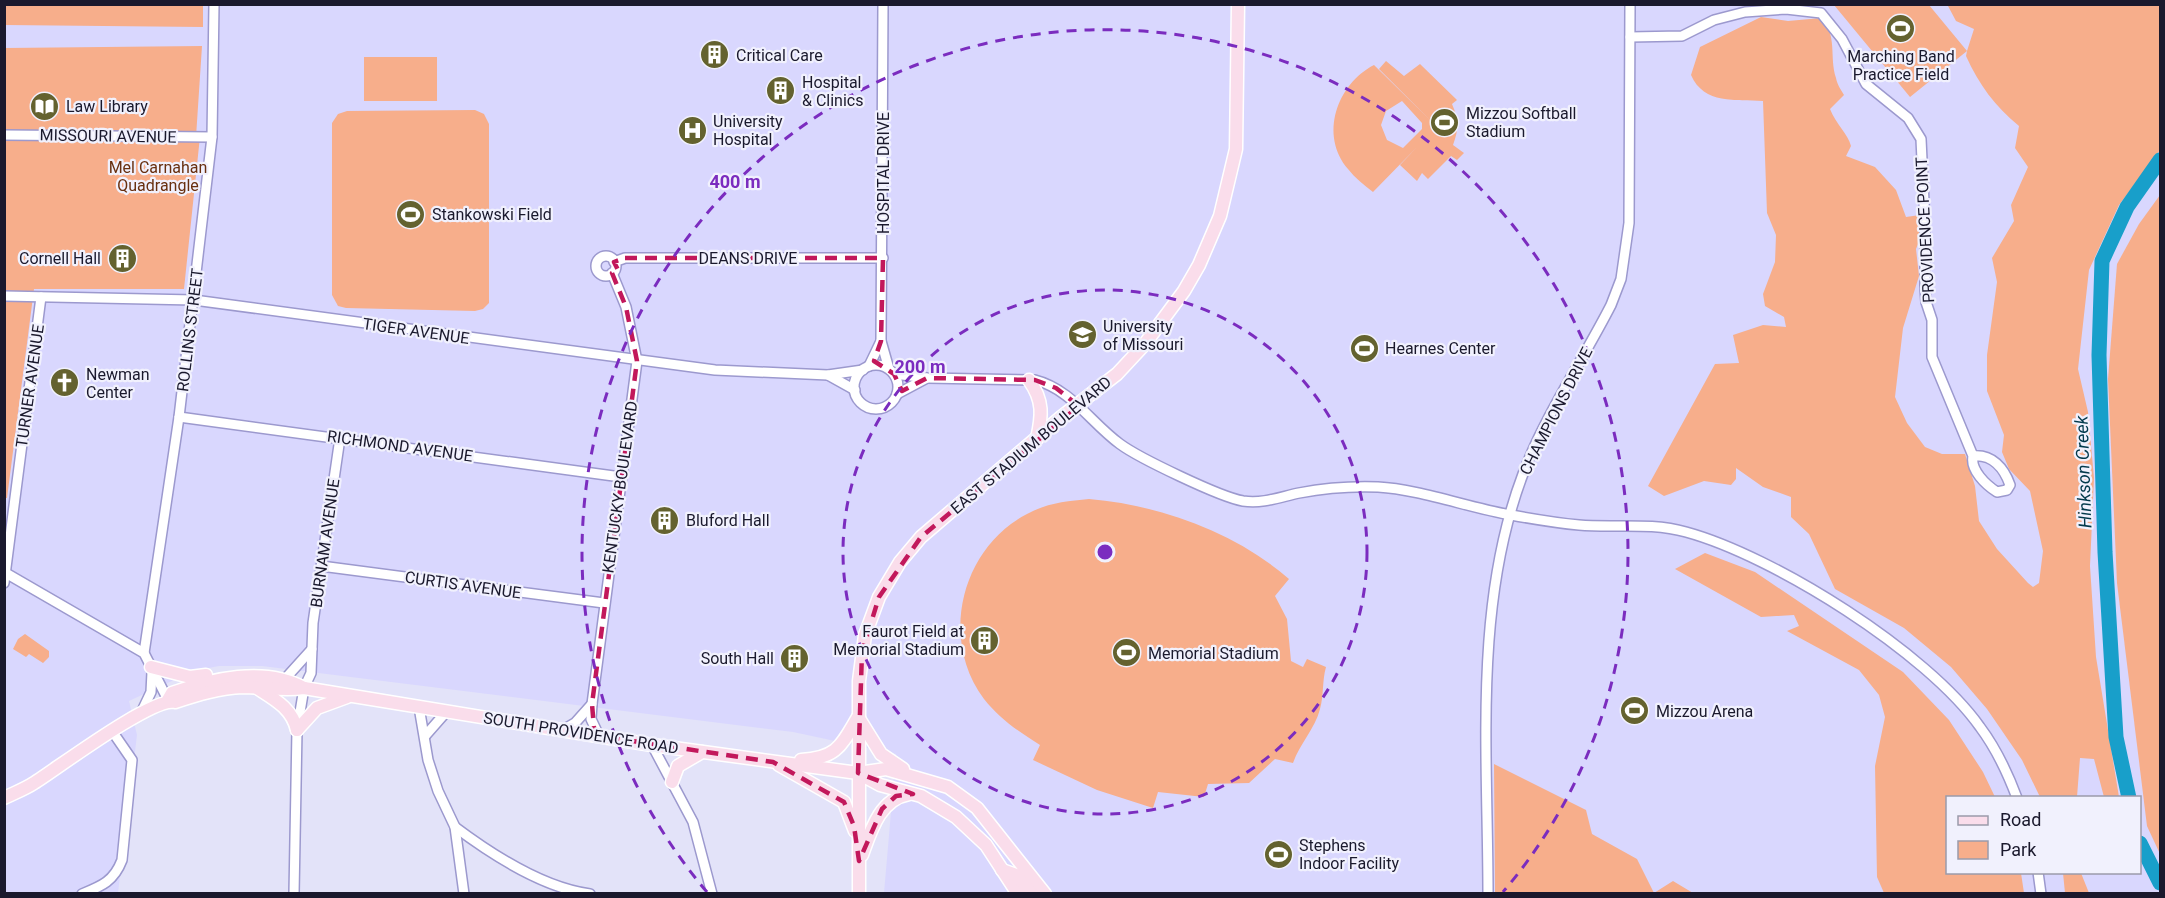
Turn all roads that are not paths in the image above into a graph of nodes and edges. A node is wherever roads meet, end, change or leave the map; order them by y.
1 (214, 4) edge
2 (883, 4) edge
3 (1238, 4) edge
4 (1630, 4) edge
5 (1630, 38) junction
6 (4, 135) edge
7 (212, 137) junction
8 (883, 258) junction
9 (614, 262) junction
10 (612, 273) junction
11 (4, 296) edge
12 (41, 297) junction
13 (194, 300) junction
14 (881, 341) junction
15 (637, 361) junction
16 (866, 368) junction
17 (892, 372) junction
18 (828, 375) junction
19 (927, 378) junction
20 (1029, 380) junction
21 (855, 390) junction
22 (897, 394) junction
23 (1079, 406) junction
24 (179, 417) junction
25 (340, 438) junction
26 (1037, 439) junction
27 (1973, 456) junction
28 (621, 477) junction
29 (4, 502) edge
30 (15, 503) junction
31 (1510, 515) junction
32 (321, 566) junction
33 (5, 572) edge
34 (4, 583) edge
35 (604, 603) junction
36 (312, 649) junction
37 (144, 653) junction
38 (151, 667) junction
39 (284, 680) junction
40 (255, 682) junction
41 (304, 688) junction
42 (352, 696) junction
43 (168, 700) junction
44 (592, 704) junction
45 (419, 707) junction
46 (447, 711) junction
47 (141, 713) junction
48 (858, 717) junction
49 (297, 730) junction
50 (563, 730) junction
51 (112, 731) junction
52 (425, 736) junction
53 (599, 736) junction
54 (652, 745) junction
55 (702, 752) junction
56 (773, 762) junction
57 (858, 773) junction
58 (917, 776) junction
59 (672, 782) junction
60 (31, 785) junction
61 (4, 787) edge
62 (913, 794) junction
63 (2016, 796) edge
64 (4, 798) edge
65 (455, 826) junction
66 (859, 861) junction
67 (1002, 870) junction
68 (2038, 874) edge
69 (574, 892) edge
70 (82, 894) edge
71 (294, 894) edge
72 (464, 894) edge
73 (590, 894) edge
74 (712, 894) edge
75 (859, 894) edge
76 (1018, 894) edge
77 (1032, 894) edge
78 (1045, 894) edge
79 (1488, 894) edge
80 (2041, 894) edge

1 - 7 street, ROLLINS STREET
2 - 8 street, HOSPITAL DRIVE
3 - 23 main road, EAST STADIUM BOULEVARD
4 - 5 street, CHAMPIONS DRIVE
5 - 27 street, PROVIDENCE POINT
5 - 31 street, CHAMPIONS DRIVE
6 - 7 street, MISSOURI AVENUE
7 - 13 street, ROLLINS STREET
8 - 9 street, DEANS DRIVE
8 - 14 street, HOSPITAL DRIVE
9 - 10 street
9 - 10 street
10 - 15 street, KENTUCKY BOULEVARD
11 - 12 street, TIGER AVENUE
12 - 13 street, TIGER AVENUE
12 - 30 street, TURNER AVENUE
13 - 15 street, TIGER AVENUE
13 - 24 street, ROLLINS STREET
14 - 16 street, HOSPITAL DRIVE
14 - 17 street, HOSPITAL DRIVE
15 - 18 street, TIGER AVENUE
15 - 28 street, KENTUCKY BOULEVARD
16 - 17 street
16 - 18 street, TIGER AVENUE
16 - 21 street
17 - 19 street
17 - 22 street
18 - 21 street, TIGER AVENUE
19 - 20 street
19 - 22 street
20 - 23 street
20 - 26 main road
21 - 22 street
23 - 26 main road, EAST STADIUM BOULEVARD
23 - 31 street
24 - 25 street, RICHMOND AVENUE
24 - 37 street, ROLLINS STREET
25 - 28 street, RICHMOND AVENUE
25 - 32 street, BURNAM AVENUE
26 - 48 main road, EAST STADIUM BOULEVARD
27 - 27 street, PROVIDENCE POINT
28 - 35 street, KENTUCKY BOULEVARD
29 - 30 street
30 - 33 street, TURNER AVENUE
31 - 63 street
31 - 79 street, CHAMPIONS DRIVE
32 - 35 street, CURTIS AVENUE
32 - 36 street, BURNAM AVENUE
33 - 34 street, TURNER AVENUE
33 - 37 street
35 - 44 street, KENTUCKY BOULEVARD
36 - 39 street
36 - 41 street, BURNAM AVENUE
37 - 38 street
38 - 40 main road
38 - 43 street
38 - 47 street
39 - 40 main road, SOUTH PROVIDENCE ROAD
39 - 41 main road, SOUTH PROVIDENCE ROAD
40 - 41 main road, SOUTH PROVIDENCE ROAD
40 - 43 main road, SOUTH PROVIDENCE ROAD
40 - 49 main road
41 - 42 main road, SOUTH PROVIDENCE ROAD
41 - 49 street, BURNAM AVENUE
42 - 45 main road, SOUTH PROVIDENCE ROAD
42 - 49 main road
43 - 47 main road, SOUTH PROVIDENCE ROAD
44 - 50 street
44 - 53 street, KENTUCKY BOULEVARD
45 - 46 main road, SOUTH PROVIDENCE ROAD
45 - 52 street
46 - 50 main road, SOUTH PROVIDENCE ROAD
46 - 52 street
47 - 51 main road, SOUTH PROVIDENCE ROAD
48 - 56 main road
48 - 57 main road, EAST STADIUM BOULEVARD
48 - 58 main road
49 - 71 street, BURNAM AVENUE
50 - 53 main road, SOUTH PROVIDENCE ROAD
51 - 60 main road, SOUTH PROVIDENCE ROAD
51 - 70 street
52 - 65 street
53 - 54 main road, SOUTH PROVIDENCE ROAD
54 - 55 main road, SOUTH PROVIDENCE ROAD
54 - 59 street
55 - 56 main road, SOUTH PROVIDENCE ROAD
55 - 59 main road
56 - 57 main road, SOUTH PROVIDENCE ROAD
56 - 66 main road
57 - 58 main road, SOUTH PROVIDENCE ROAD
57 - 62 main road, SOUTH PROVIDENCE ROAD
57 - 66 main road, EAST STADIUM BOULEVARD
58 - 78 main road, SOUTH PROVIDENCE ROAD
59 - 74 street
60 - 61 main road
60 - 64 main road, SOUTH PROVIDENCE ROAD
62 - 66 main road
62 - 67 main road, SOUTH PROVIDENCE ROAD
65 - 69 street
65 - 72 street
66 - 75 main road, EAST STADIUM BOULEVARD
67 - 76 main road, SOUTH PROVIDENCE ROAD
67 - 77 main road
68 - 80 street
69 - 73 street

